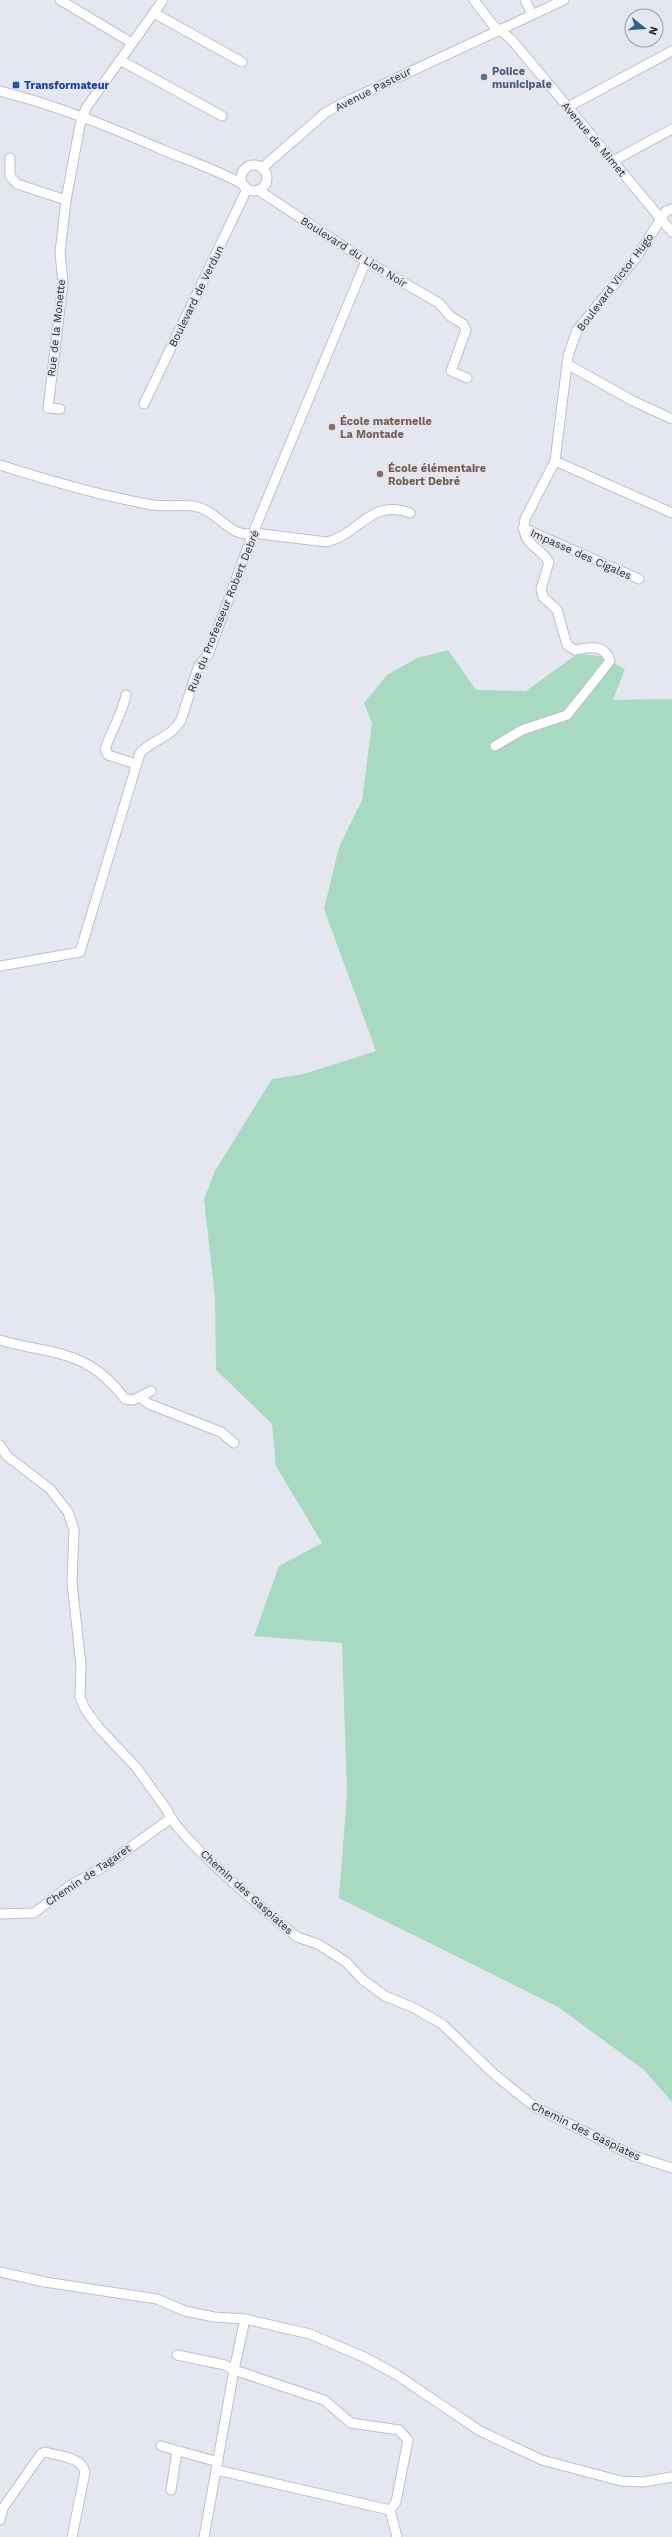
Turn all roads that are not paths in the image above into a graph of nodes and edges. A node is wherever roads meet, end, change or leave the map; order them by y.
1 (60, 0) edge
2 (163, 0) edge
3 (474, 0) edge
4 (525, 0) edge
5 (564, 0) edge
6 (154, 13) junction
7 (532, 14) junction
8 (498, 30) junction
9 (132, 43) junction
10 (672, 51) edge
11 (120, 60) junction
12 (242, 62) dead end
13 (0, 91) edge
14 (568, 107) junction
15 (222, 116) dead end
16 (83, 117) junction
17 (672, 129) edge
18 (10, 158) dead end
19 (613, 161) junction
20 (262, 168) junction
21 (244, 170) junction
22 (222, 173) junction
23 (266, 182) junction
24 (246, 187) junction
25 (258, 190) junction
26 (270, 198) junction
27 (66, 200) junction
28 (672, 209) edge
29 (662, 219) junction
30 (672, 232) edge
31 (366, 261) junction
32 (567, 364) junction
33 (468, 378) dead end
34 (144, 404) dead end
35 (60, 409) dead end
36 (672, 419) edge
37 (555, 461) junction
38 (0, 465) edge
39 (410, 513) dead end
40 (672, 513) edge
41 (523, 528) junction
42 (253, 533) junction
43 (639, 579) dead end
44 (126, 695) dead end
45 (495, 746) dead end
46 (136, 764) junction
47 (0, 966) edge
48 (0, 1340) edge
49 (151, 1391) dead end
50 (140, 1397) junction
51 (234, 1443) dead end
52 (0, 1445) edge
53 (170, 1819) junction
54 (0, 1914) edge
55 (672, 2168) edge
56 (0, 2272) edge
57 (245, 2319) junction
58 (177, 2355) dead end
59 (234, 2370) junction
60 (160, 2446) dead end
61 (178, 2451) junction
62 (218, 2466) junction
63 (672, 2477) edge
64 (171, 2490) dead end
65 (390, 2510) junction
66 (0, 2520) edge
67 (72, 2537) edge
68 (204, 2537) edge
69 (397, 2537) edge

1 - 9 street
2 - 6 street, Rue de la Monette
3 - 8 street, Avenue de Mimet
4 - 7 street
5 - 7 street, Avenue Pasteur
6 - 9 street, Rue de la Monette
6 - 12 street
7 - 8 street, Avenue Pasteur
8 - 14 street, Avenue de Mimet
8 - 20 street, Avenue Pasteur
9 - 11 street, Rue de la Monette
10 - 14 street
11 - 15 street
11 - 16 street, Rue de la Monette
13 - 16 street
14 - 19 street, Avenue de Mimet
16 - 22 street
16 - 27 street, Rue de la Monette
17 - 19 street
18 - 27 street
19 - 29 street, Avenue de Mimet
20 - 21 street
20 - 23 street
21 - 22 street
21 - 24 street
22 - 24 street
23 - 25 street
23 - 26 street
24 - 25 street
24 - 34 street, Boulevard de Verdun
25 - 26 street, Boulevard du Lion Noir
26 - 31 street, Boulevard du Lion Noir
27 - 35 street, Rue de la Monette
28 - 29 street, Boulevard Victor Hugo
29 - 30 street, Avenue de Mimet
29 - 32 street, Boulevard Victor Hugo
31 - 33 street, Boulevard du Lion Noir
31 - 42 street, Rue du Professeur Robert Debré
32 - 36 street
32 - 37 street, Boulevard Victor Hugo
37 - 40 street
37 - 41 street, Boulevard Victor Hugo
38 - 42 street
39 - 42 street
41 - 43 street, Impasse des Cigales
41 - 45 street
42 - 46 street, Rue du Professeur Robert Debré
44 - 46 street
46 - 47 street, Rue du Professeur Robert Debré
48 - 50 street
49 - 50 street
50 - 51 street
52 - 53 street, Chemin des Gaspiates
53 - 54 street, Chemin de Tagaret
53 - 55 street, Chemin des Gaspiates
56 - 57 street
57 - 59 street
57 - 63 street
58 - 59 street
59 - 62 street
59 - 65 street
60 - 61 street
61 - 62 street
61 - 64 street
62 - 65 street
62 - 68 street
65 - 69 street
66 - 67 street

